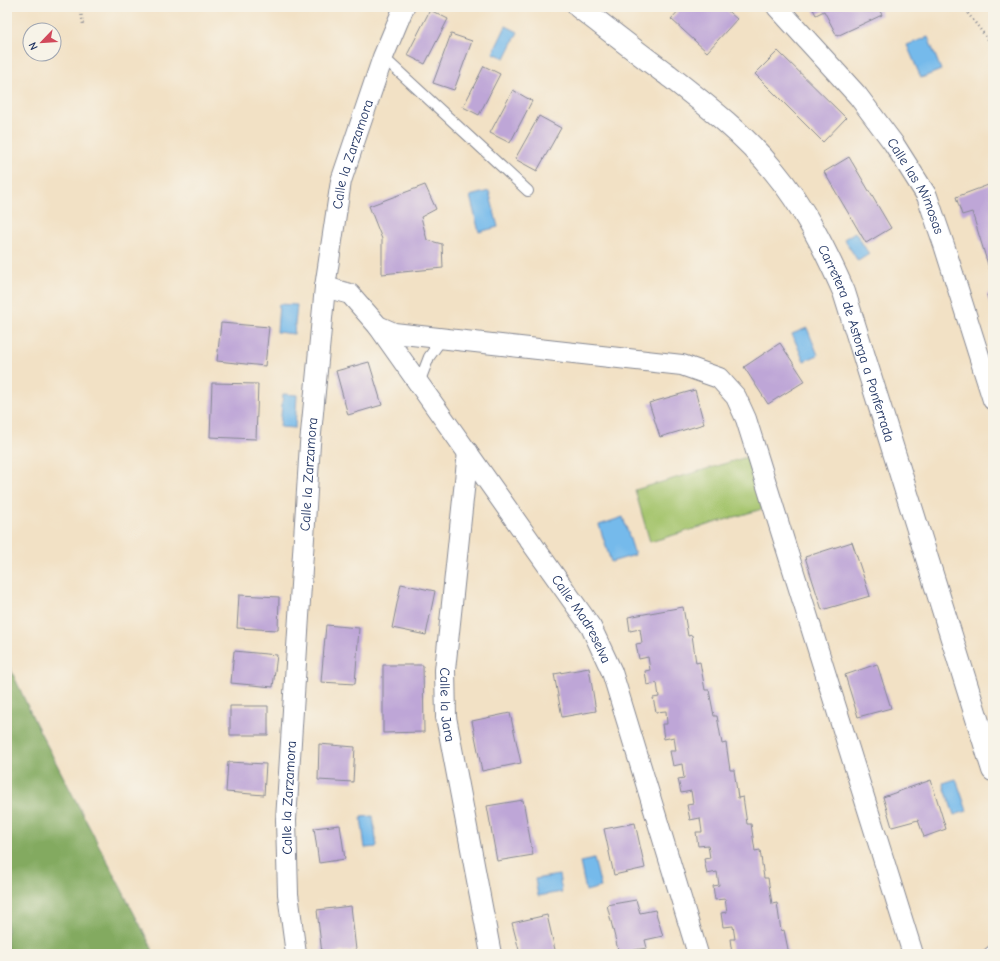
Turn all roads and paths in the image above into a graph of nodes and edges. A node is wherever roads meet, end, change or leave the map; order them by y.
1 (80, 7) edge
2 (404, 7) edge
3 (579, 7) edge
4 (777, 7) edge
5 (963, 7) edge
6 (989, 7) edge
7 (993, 9) edge
8 (83, 24) dead end
9 (993, 46) edge
10 (383, 57) junction
11 (528, 192) dead end
12 (325, 287) junction
13 (378, 326) junction
14 (442, 339) junction
15 (419, 383) junction
16 (993, 400) edge
17 (468, 452) junction
18 (993, 770) edge
19 (993, 950) edge
20 (296, 954) edge
21 (491, 954) edge
22 (698, 954) edge
23 (913, 954) edge
24 (988, 954) edge

1 - 8 path
2 - 10 street, Calle la Zarzamora
3 - 18 main road, Carretera de Astorga a Ponferrada
4 - 16 street, Calle las Mimosas
5 - 9 path
6 - 7 path
10 - 11 lane
10 - 12 street, Calle la Zarzamora
12 - 13 street, Calle Madreselva
12 - 20 street, Calle la Zarzamora
13 - 14 street
13 - 15 street, Calle Madreselva
14 - 15 lane
14 - 23 street
15 - 17 street, Calle Madreselva
17 - 21 street, Calle la Jara
17 - 22 street, Calle Madreselva
19 - 24 lane

